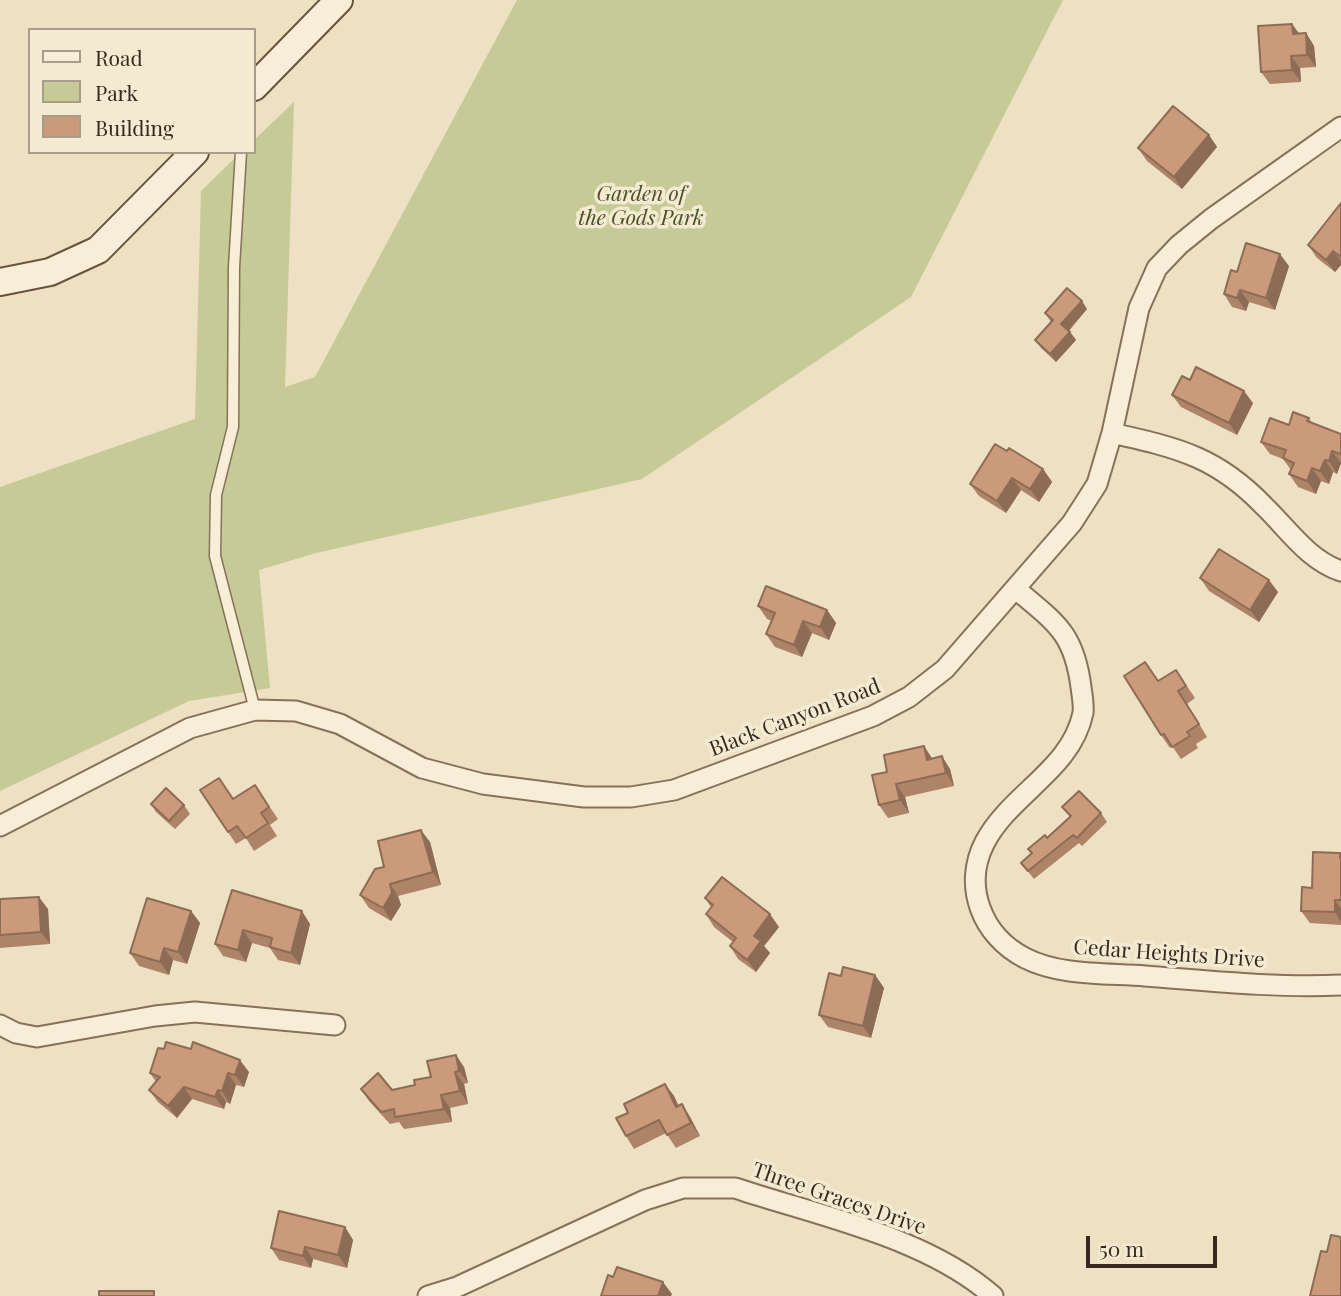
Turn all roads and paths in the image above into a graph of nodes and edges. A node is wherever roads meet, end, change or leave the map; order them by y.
1 (339, 0) edge
2 (256, 85) edge
3 (1341, 127) edge
4 (193, 154) edge
5 (241, 154) edge
6 (0, 282) edge
7 (1112, 433) junction
8 (1341, 571) edge
9 (1017, 590) junction
10 (256, 710) junction
11 (0, 827) edge
12 (1341, 985) edge
13 (0, 1024) edge
14 (335, 1025) dead end
15 (428, 1296) edge
16 (993, 1296) edge

1 - 2 street
3 - 7 street, Black Canyon Road
4 - 6 street
5 - 10 lane
7 - 8 street
7 - 9 street, Black Canyon Road
9 - 10 street, Black Canyon Road
9 - 12 street, Cedar Heights Drive
10 - 11 street, Black Canyon Road
13 - 14 street
15 - 16 street, Three Graces Drive

